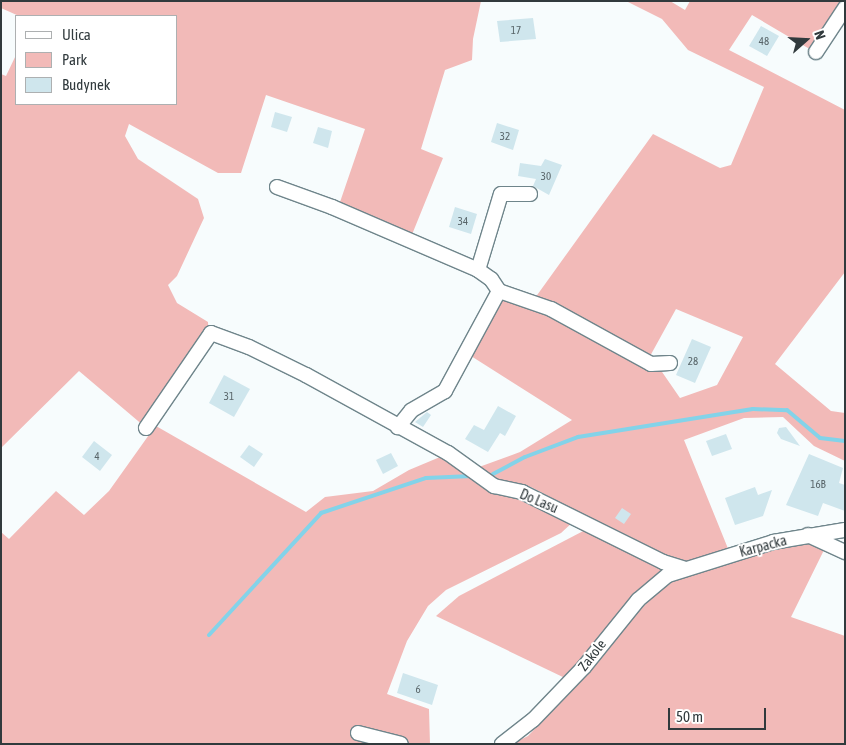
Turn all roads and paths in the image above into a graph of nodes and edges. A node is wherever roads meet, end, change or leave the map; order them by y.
1 (845, 8) edge
2 (816, 52) dead end
3 (276, 187) dead end
4 (530, 194) dead end
5 (478, 270) junction
6 (499, 291) junction
7 (670, 363) dead end
8 (398, 427) junction
9 (146, 428) dead end
10 (845, 530) edge
11 (807, 535) junction
12 (845, 552) edge
13 (684, 568) junction
14 (358, 733) dead end
15 (401, 744) edge
16 (502, 744) edge

1 - 2 street
3 - 5 street
4 - 5 street
5 - 6 street
6 - 7 street
6 - 8 street
8 - 9 street, Do Lasu
8 - 13 street, Do Lasu
10 - 11 street, Karpacka
11 - 12 street
11 - 13 street, Karpacka
13 - 16 street, Zakole
14 - 15 street

